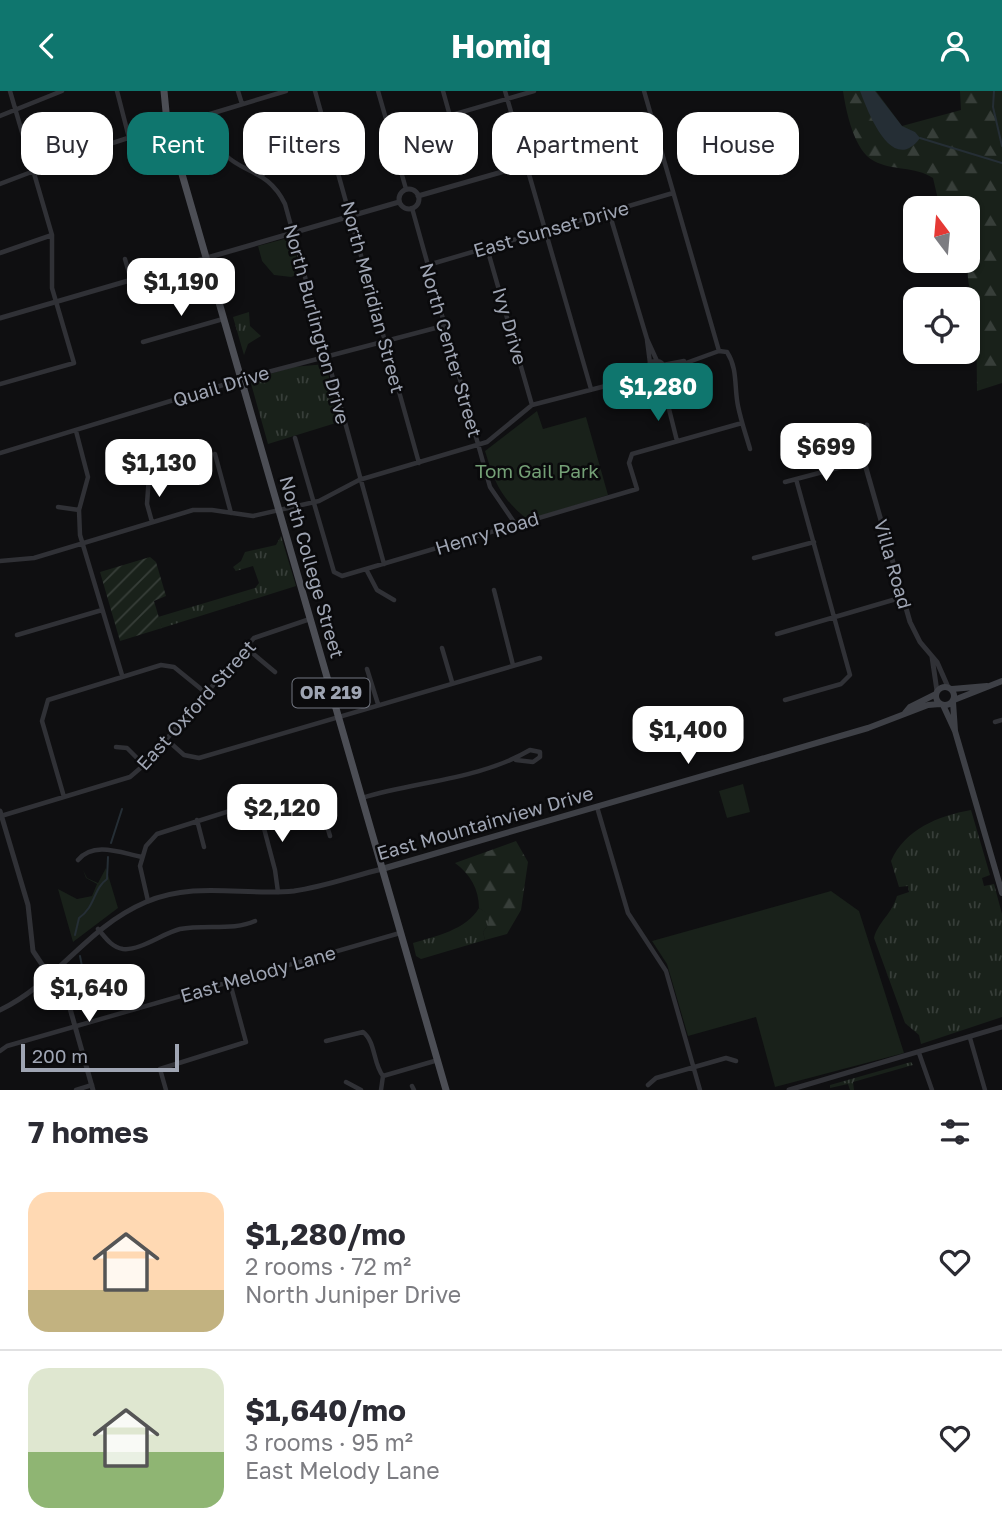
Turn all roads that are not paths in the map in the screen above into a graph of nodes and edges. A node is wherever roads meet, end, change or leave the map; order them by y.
1 (10, 91) edge
2 (62, 91) edge
3 (117, 91) edge
4 (164, 91) edge
5 (238, 91) edge
6 (286, 91) edge
7 (315, 91) edge
8 (378, 91) edge
9 (443, 91) edge
10 (505, 91) edge
11 (534, 91) edge
12 (644, 91) edge
13 (507, 99) junction
14 (242, 104) junction
15 (16, 110) junction
16 (384, 112) edge
17 (449, 112) edge
18 (461, 112) edge
19 (511, 112) edge
20 (650, 112) edge
21 (0, 116) edge
22 (21, 127) edge
23 (127, 134) edge
24 (663, 157) edge
25 (24, 175) edge
26 (35, 175) edge
27 (402, 175) edge
28 (492, 175) edge
29 (530, 175) edge
30 (262, 176) joint
31 (0, 184) edge
32 (406, 189) junction
33 (673, 193) junction
34 (418, 196) junction
35 (399, 202) junction
36 (412, 208) junction
37 (609, 212) junction
38 (351, 215) junction
39 (546, 230) junction
40 (293, 232) junction
41 (52, 235) junction
42 (487, 248) junction
43 (0, 253) edge
44 (206, 257) junction
45 (125, 259) dead end
46 (428, 265) junction
47 (131, 280) junction
48 (56, 302) junction
49 (0, 318) edge
50 (224, 319) junction
51 (443, 326) junction
52 (647, 339) junction
53 (143, 342) dead end
54 (387, 342) junction
55 (719, 351) junction
56 (330, 358) junction
57 (657, 361) junction
58 (650, 363) junction
59 (663, 368) junction
60 (648, 372) junction
61 (658, 377) junction
62 (242, 380) junction
63 (0, 384) edge
64 (591, 389) junction
65 (532, 405) junction
66 (742, 423) junction
67 (867, 425) dead end
68 (76, 431) junction
69 (295, 438) dead end
70 (677, 441) junction
71 (478, 445) junction
72 (750, 449) dead end
73 (0, 453) edge
74 (215, 454) dead end
75 (864, 461) junction
76 (419, 463) junction
77 (149, 476) dead end
78 (796, 479) junction
79 (359, 480) junction
80 (785, 482) dead end
81 (314, 502) junction
82 (58, 507) dead end
83 (79, 510) junction
84 (280, 511) junction
85 (231, 513) junction
86 (152, 522) junction
87 (516, 525) junction
88 (814, 542) junction
89 (82, 543) junction
90 (754, 558) dead end
91 (0, 561) edge
92 (384, 564) junction
93 (366, 569) junction
94 (494, 590) dead end
95 (903, 597) junction
96 (394, 600) dead end
97 (102, 610) junction
98 (835, 617) junction
99 (310, 619) junction
100 (777, 634) dead end
101 (18, 635) dead end
102 (245, 647) junction
103 (442, 648) dead end
104 (932, 657) junction
105 (540, 658) dead end
106 (513, 665) junction
107 (368, 669) dead end
108 (275, 672) dead end
109 (122, 675) junction
110 (1002, 681) edge
111 (452, 683) junction
112 (987, 685) junction
113 (950, 688) junction
114 (937, 692) junction
115 (206, 693) junction
116 (785, 700) dead end
117 (953, 701) junction
118 (378, 704) junction
119 (941, 704) junction
120 (905, 713) junction
121 (338, 716) junction
122 (1002, 720) edge
123 (995, 722) dead end
124 (956, 731) junction
125 (166, 739) junction
126 (116, 747) dead end
127 (516, 760) junction
128 (144, 765) junction
129 (64, 797) junction
130 (362, 798) junction
131 (257, 802) junction
132 (597, 807) junction
133 (1, 814) edge
134 (197, 820) junction
135 (330, 837) dead end
136 (204, 847) dead end
137 (142, 857) junction
138 (78, 860) dead end
139 (382, 869) junction
140 (1000, 877) edge
141 (278, 892) junction
142 (1002, 893) edge
143 (148, 901) junction
144 (255, 921) dead end
145 (98, 929) junction
146 (401, 933) junction
147 (48, 977) junction
148 (230, 983) junction
149 (0, 1010) edge
150 (76, 1026) junction
151 (1002, 1027) edge
152 (970, 1038) junction
153 (326, 1041) dead end
154 (0, 1051) edge
155 (919, 1053) junction
156 (438, 1060) junction
157 (736, 1061) dead end
158 (693, 1067) junction
159 (383, 1076) junction
160 (346, 1082) dead end
161 (648, 1085) dead end
162 (93, 1088) edge
163 (76, 1090) edge
164 (166, 1090) edge
165 (361, 1090) edge
166 (382, 1090) edge
167 (446, 1090) edge
168 (700, 1090) edge
169 (789, 1090) edge
170 (932, 1090) edge
171 (985, 1090) edge

1 - 15 street
2 - 15 street
3 - 23 street
4 - 44 main road, North College Street / OR 219
5 - 14 street
6 - 14 street
7 - 38 street, North Meridian Street
8 - 16 street
9 - 17 street
10 - 13 street
11 - 13 street
12 - 20 street
13 - 18 street
13 - 19 street
14 - 30 street, North Burlington Drive
15 - 21 street
15 - 22 street
24 - 33 street
25 - 31 street
26 - 41 street
27 - 32 street
28 - 34 street
29 - 39 street
30 - 40 street, North Burlington Drive
32 - 34 street
32 - 35 street
33 - 37 street, East Sunset Drive
33 - 55 street
34 - 36 street
35 - 36 street
35 - 38 street
36 - 46 street, North Center Street
37 - 39 street, East Sunset Drive
37 - 52 street
38 - 40 street
38 - 54 street, North Meridian Street
39 - 42 street, East Sunset Drive
39 - 64 street
40 - 44 street
40 - 56 street, North Burlington Drive
41 - 43 street
41 - 48 street
42 - 46 street, East Sunset Drive
42 - 65 street, Ivy Drive
44 - 47 street
44 - 50 main road, North College Street / OR 219
45 - 47 street
46 - 51 street, North Center Street
47 - 48 street
48 - 49 street
48 - 63 street
50 - 53 street
50 - 62 main road, North College Street / OR 219
51 - 54 street, Quail Drive
51 - 71 street, North Center Street
52 - 57 street
52 - 58 street
54 - 56 street, Quail Drive
54 - 76 street, North Meridian Street
55 - 59 street
55 - 66 street
56 - 62 street, Quail Drive
56 - 79 street, North Burlington Drive
57 - 58 street
57 - 59 street
58 - 60 street
59 - 61 street
60 - 61 street
60 - 64 street
61 - 70 street
62 - 68 street, Quail Drive
62 - 84 main road, North College Street / OR 219
64 - 65 street
65 - 71 street
66 - 70 street
66 - 72 street
67 - 75 street, Villa Road
68 - 73 street, Quail Drive
68 - 83 street
69 - 81 street
70 - 87 street, Henry Road
71 - 76 street
71 - 87 street, North Center Street
74 - 85 street
75 - 78 street
75 - 95 street, Villa Road
76 - 79 street
77 - 86 street
78 - 80 street
78 - 88 street
79 - 81 street
79 - 92 street, North Burlington Drive
81 - 84 street
81 - 93 street, Henry Road
82 - 83 street
83 - 89 street
84 - 85 street
84 - 99 main road, North College Street / OR 219
85 - 86 street
86 - 89 street
87 - 92 street, Henry Road
88 - 90 street
88 - 98 street
89 - 91 street
89 - 97 street
92 - 93 street, Henry Road
93 - 96 street
94 - 106 street
95 - 98 street
95 - 104 street, Villa Road
97 - 101 street
97 - 109 street
98 - 100 street
98 - 116 street
99 - 102 street, East Oxford Street
99 - 121 main road, North College Street / OR 219
102 - 108 street
102 - 115 street, East Oxford Street
103 - 111 street
104 - 113 street, Villa Road
104 - 114 street, Villa Road
105 - 106 street
106 - 111 street
107 - 118 street
109 - 115 street
109 - 129 street
110 - 112 main road
111 - 118 street
112 - 113 main road
112 - 117 main road
113 - 114 main road, East Mountainview Drive
113 - 117 main road
114 - 119 main road
114 - 120 main road, East Mountainview Drive
115 - 125 street, East Oxford Street
117 - 119 main road, East Mountainview Drive
117 - 124 main road
118 - 121 street
119 - 120 main road, East Mountainview Drive
119 - 124 main road
120 - 132 main road, East Mountainview Drive
121 - 125 street
121 - 130 main road, North College Street / OR 219
122 - 123 street
124 - 140 main road
125 - 128 street, East Oxford Street
126 - 128 street
127 - 127 street
127 - 130 street
128 - 129 street, East Oxford Street
129 - 133 street, East Oxford Street
130 - 139 main road, North College Street / OR 219
131 - 134 street
131 - 135 street
131 - 141 street
132 - 139 main road, East Mountainview Drive
132 - 158 street
133 - 147 street
134 - 136 street
134 - 137 street
137 - 138 street
137 - 143 street
139 - 141 street, East Mountainview Drive
139 - 146 main road, North College Street / OR 219
140 - 142 main road
141 - 143 street, East Mountainview Drive
143 - 145 street, East Mountainview Drive
144 - 145 street
145 - 147 street, East Mountainview Drive
146 - 148 street, East Melody Lane
146 - 156 main road, North College Street / OR 219
147 - 149 street, East Mountainview Drive
147 - 150 street
148 - 150 street, East Melody Lane
148 - 164 street
150 - 154 street, East Melody Lane
150 - 162 street
151 - 152 street
152 - 155 street
152 - 171 street
153 - 159 street
155 - 169 street
155 - 170 street
156 - 159 street
156 - 167 main road, North College Street / OR 219
157 - 158 street
158 - 161 street
158 - 168 street
159 - 166 street
160 - 165 street
162 - 163 street

